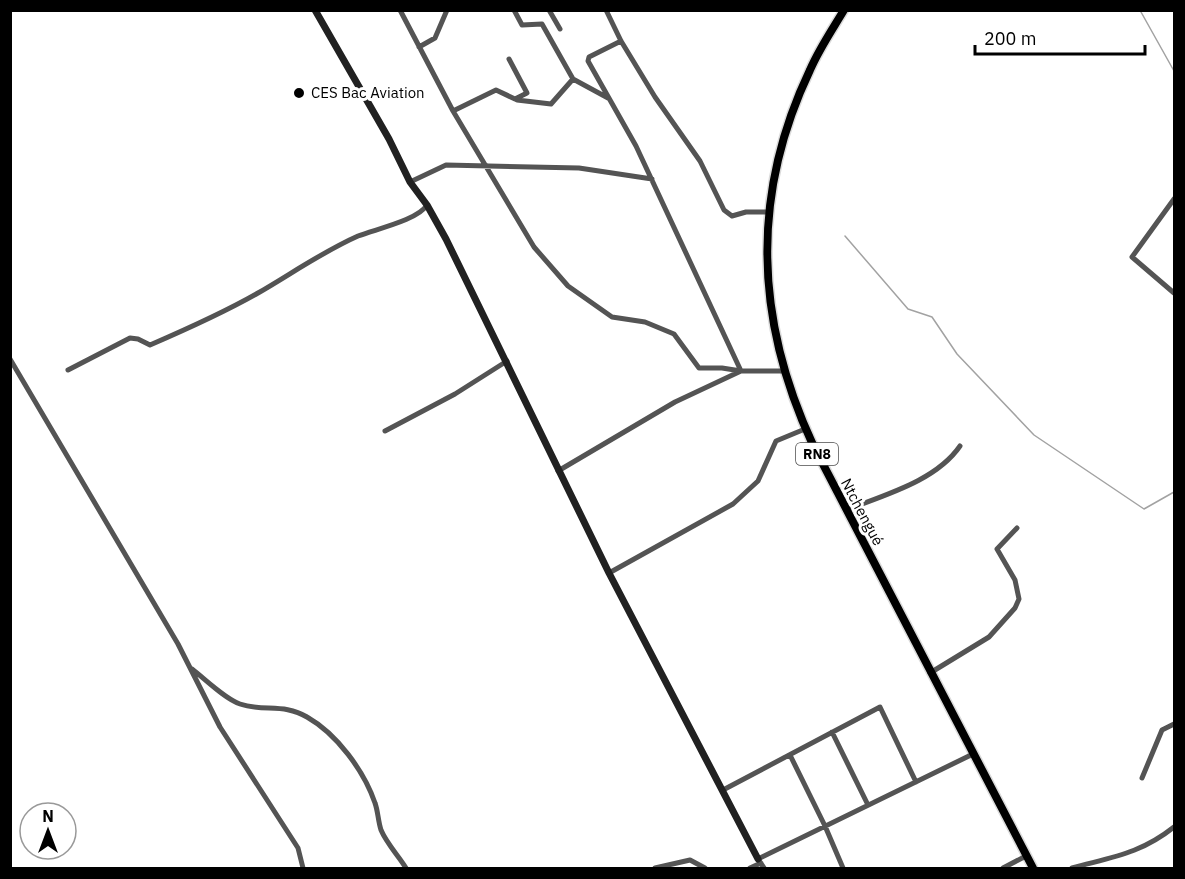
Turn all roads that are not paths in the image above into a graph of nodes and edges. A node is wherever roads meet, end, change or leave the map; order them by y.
1 (315, 10) edge
2 (400, 10) edge
3 (447, 10) edge
4 (514, 10) edge
5 (549, 10) edge
6 (606, 10) edge
7 (844, 10) edge
8 (560, 29) dead end
9 (621, 41) junction
10 (419, 47) junction
11 (509, 59) dead end
12 (573, 79) junction
13 (515, 99) junction
14 (609, 99) junction
15 (453, 111) junction
16 (487, 166) junction
17 (652, 179) junction
18 (410, 182) junction
19 (1174, 199) edge
20 (427, 205) junction
21 (769, 212) junction
22 (1174, 293) edge
23 (10, 359) edge
24 (507, 361) junction
25 (68, 370) dead end
26 (741, 371) junction
27 (783, 371) junction
28 (805, 429) junction
29 (385, 431) dead end
30 (960, 446) dead end
31 (558, 471) junction
32 (846, 510) junction
33 (1017, 528) dead end
34 (609, 573) junction
35 (190, 668) junction
36 (930, 673) junction
37 (1174, 724) edge
38 (832, 732) junction
39 (973, 754) junction
40 (790, 756) junction
41 (1142, 778) dead end
42 (916, 782) junction
43 (723, 790) junction
44 (868, 805) junction
45 (825, 826) junction
46 (1174, 827) edge
47 (1026, 856) junction
48 (761, 864) edge
49 (303, 868) edge
50 (406, 868) edge
51 (655, 868) edge
52 (705, 868) edge
53 (750, 868) edge
54 (843, 868) edge
55 (1003, 868) edge
56 (1033, 868) edge
57 (1072, 868) edge

1 - 18 street
2 - 10 street
3 - 10 street
4 - 12 street
5 - 8 street
6 - 9 street
7 - 21 main road, Ntchengué / RN8
9 - 14 street
9 - 21 street
10 - 15 street
11 - 13 street
12 - 13 street
12 - 14 street
13 - 15 street
14 - 17 street
15 - 16 street
16 - 17 street
16 - 18 street
16 - 26 street
17 - 26 street
18 - 20 street
19 - 22 street
20 - 24 street
20 - 25 street
21 - 27 main road, Ntchengué / RN8
23 - 35 street
24 - 29 street
24 - 31 street
26 - 27 street
26 - 31 street
27 - 28 main road, Ntchengué / RN8
28 - 32 main road, Ntchengué / RN8
28 - 34 street
30 - 32 street
31 - 34 street
32 - 36 main road, Ntchengué / RN8
33 - 36 street
34 - 43 street
35 - 49 street
35 - 50 street
36 - 39 main road, Ntchengué / RN8
37 - 41 street
38 - 40 street
38 - 42 street
38 - 44 street
39 - 42 street
39 - 47 main road, Ntchengué / RN8
40 - 43 street
40 - 45 street
42 - 44 street
43 - 48 street
44 - 45 street
45 - 48 street
45 - 54 street
46 - 57 street
47 - 55 street
47 - 56 main road, Ntchengué / RN8
48 - 53 street
51 - 52 street

